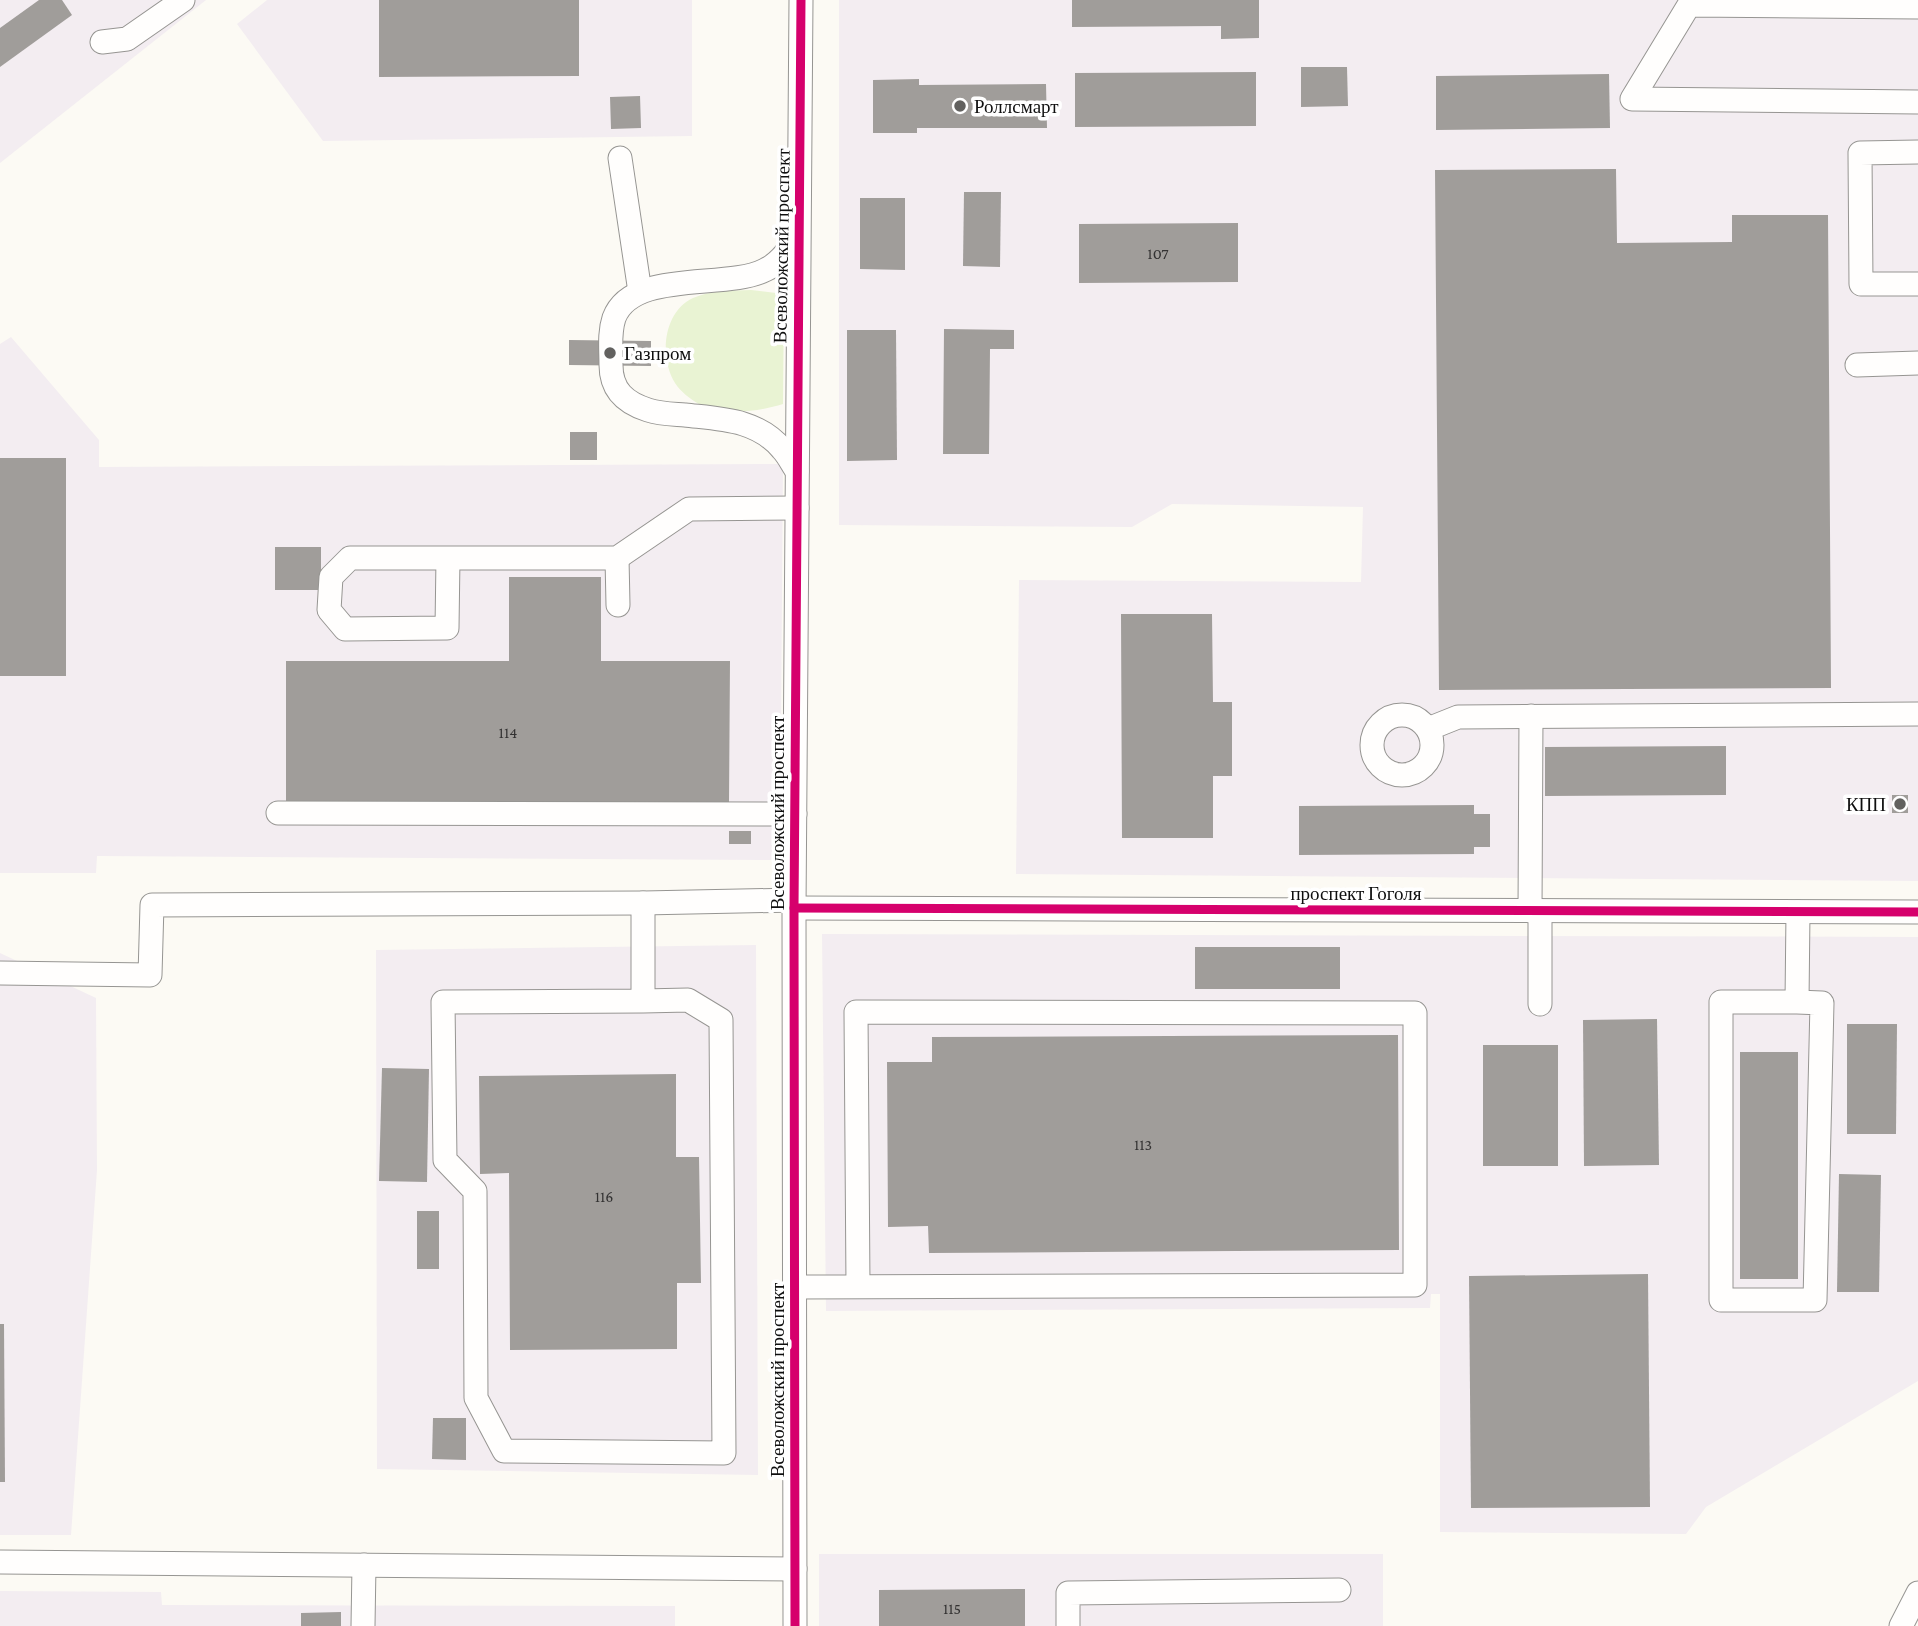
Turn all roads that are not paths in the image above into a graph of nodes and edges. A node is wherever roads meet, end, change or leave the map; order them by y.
1 (183, 0) edge
2 (801, 0) edge
3 (1918, 6) edge
4 (102, 42) dead end
5 (1918, 102) edge
6 (1918, 152) edge
7 (620, 158) dead end
8 (798, 237) junction
9 (1918, 284) edge
10 (640, 292) junction
11 (1918, 363) edge
12 (1857, 365) dead end
13 (797, 471) junction
14 (797, 508) junction
15 (448, 558) junction
16 (617, 558) junction
17 (618, 605) dead end
18 (1918, 714) edge
19 (1531, 716) junction
20 (1428, 729) dead end
21 (278, 813) dead end
22 (795, 814) junction
23 (643, 903) junction
24 (794, 904) junction
25 (1535, 911) junction
26 (1798, 912) junction
27 (1918, 912) edge
28 (0, 972) edge
29 (643, 1000) junction
30 (1797, 1002) junction
31 (1540, 1004) dead end
32 (794, 1286) junction
33 (858, 1286) junction
34 (0, 1562) edge
35 (364, 1565) junction
36 (795, 1569) junction
37 (1339, 1590) dead end
38 (1918, 1593) edge
39 (363, 1626) edge
40 (795, 1626) edge
41 (1068, 1626) edge
42 (1901, 1626) edge

1 - 4 street
2 - 8 street, Всеволожский проспект
3 - 5 street
6 - 9 street
7 - 10 street
8 - 10 street
8 - 13 street, Всеволожский проспект
10 - 13 street
11 - 12 street
13 - 14 street, Всеволожский проспект
14 - 16 street
14 - 22 street, Всеволожский проспект
15 - 15 street
15 - 16 street
16 - 17 street
18 - 19 street
19 - 20 street
19 - 25 street
21 - 22 street
22 - 24 street, Всеволожский проспект
23 - 24 street, проспект Гоголя
23 - 28 street, проспект Гоголя
23 - 29 street
24 - 25 street, проспект Гоголя
24 - 32 street, Всеволожский проспект
25 - 26 street, проспект Гоголя
25 - 31 street
26 - 27 street, проспект Гоголя
26 - 30 street
29 - 29 street
30 - 30 street
32 - 33 street
32 - 36 street, Всеволожский проспект
33 - 33 street
34 - 35 street
35 - 36 street
35 - 39 street
36 - 40 street, Всеволожский проспект
37 - 41 street
38 - 42 street

